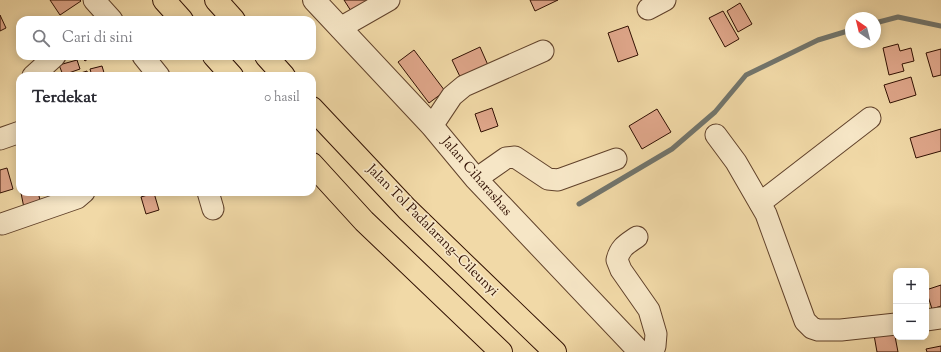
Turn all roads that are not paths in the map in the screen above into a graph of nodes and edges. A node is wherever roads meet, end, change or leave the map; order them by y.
1 (164, 0) edge
2 (216, 0) edge
3 (314, 0) edge
4 (389, 0) edge
5 (178, 16) edge
6 (230, 16) edge
7 (340, 28) junction
8 (543, 51) dead end
9 (51, 60) edge
10 (146, 60) edge
11 (218, 60) edge
12 (270, 60) edge
13 (37, 72) edge
14 (156, 72) edge
15 (228, 72) edge
16 (280, 72) edge
17 (316, 112) edge
18 (870, 118) dead end
19 (432, 126) junction
20 (16, 133) edge
21 (716, 135) dead end
22 (0, 138) edge
23 (616, 159) dead end
24 (316, 168) edge
25 (476, 179) junction
26 (79, 196) edge
27 (760, 203) junction
28 (2, 224) dead end
29 (637, 237) dead end
30 (941, 318) edge
31 (929, 320) edge
32 (893, 324) edge
33 (501, 352) edge
34 (555, 352) edge
35 (640, 352) edge
36 (653, 352) edge

1 - 5 highway
2 - 6 highway
3 - 7 street, Jalan Ciharashas
4 - 7 street
7 - 19 street, Jalan Ciharashas
8 - 19 street
9 - 13 street
10 - 14 street
11 - 15 highway
12 - 16 highway
17 - 34 highway, Jalan Tol Padalarang–Cileunyi
18 - 27 street
19 - 25 street, Jalan Ciharashas
20 - 22 street
21 - 27 street
23 - 25 street
24 - 33 highway
25 - 35 street, Jalan Ciharashas
26 - 28 street
27 - 32 street
29 - 36 street
30 - 31 street

